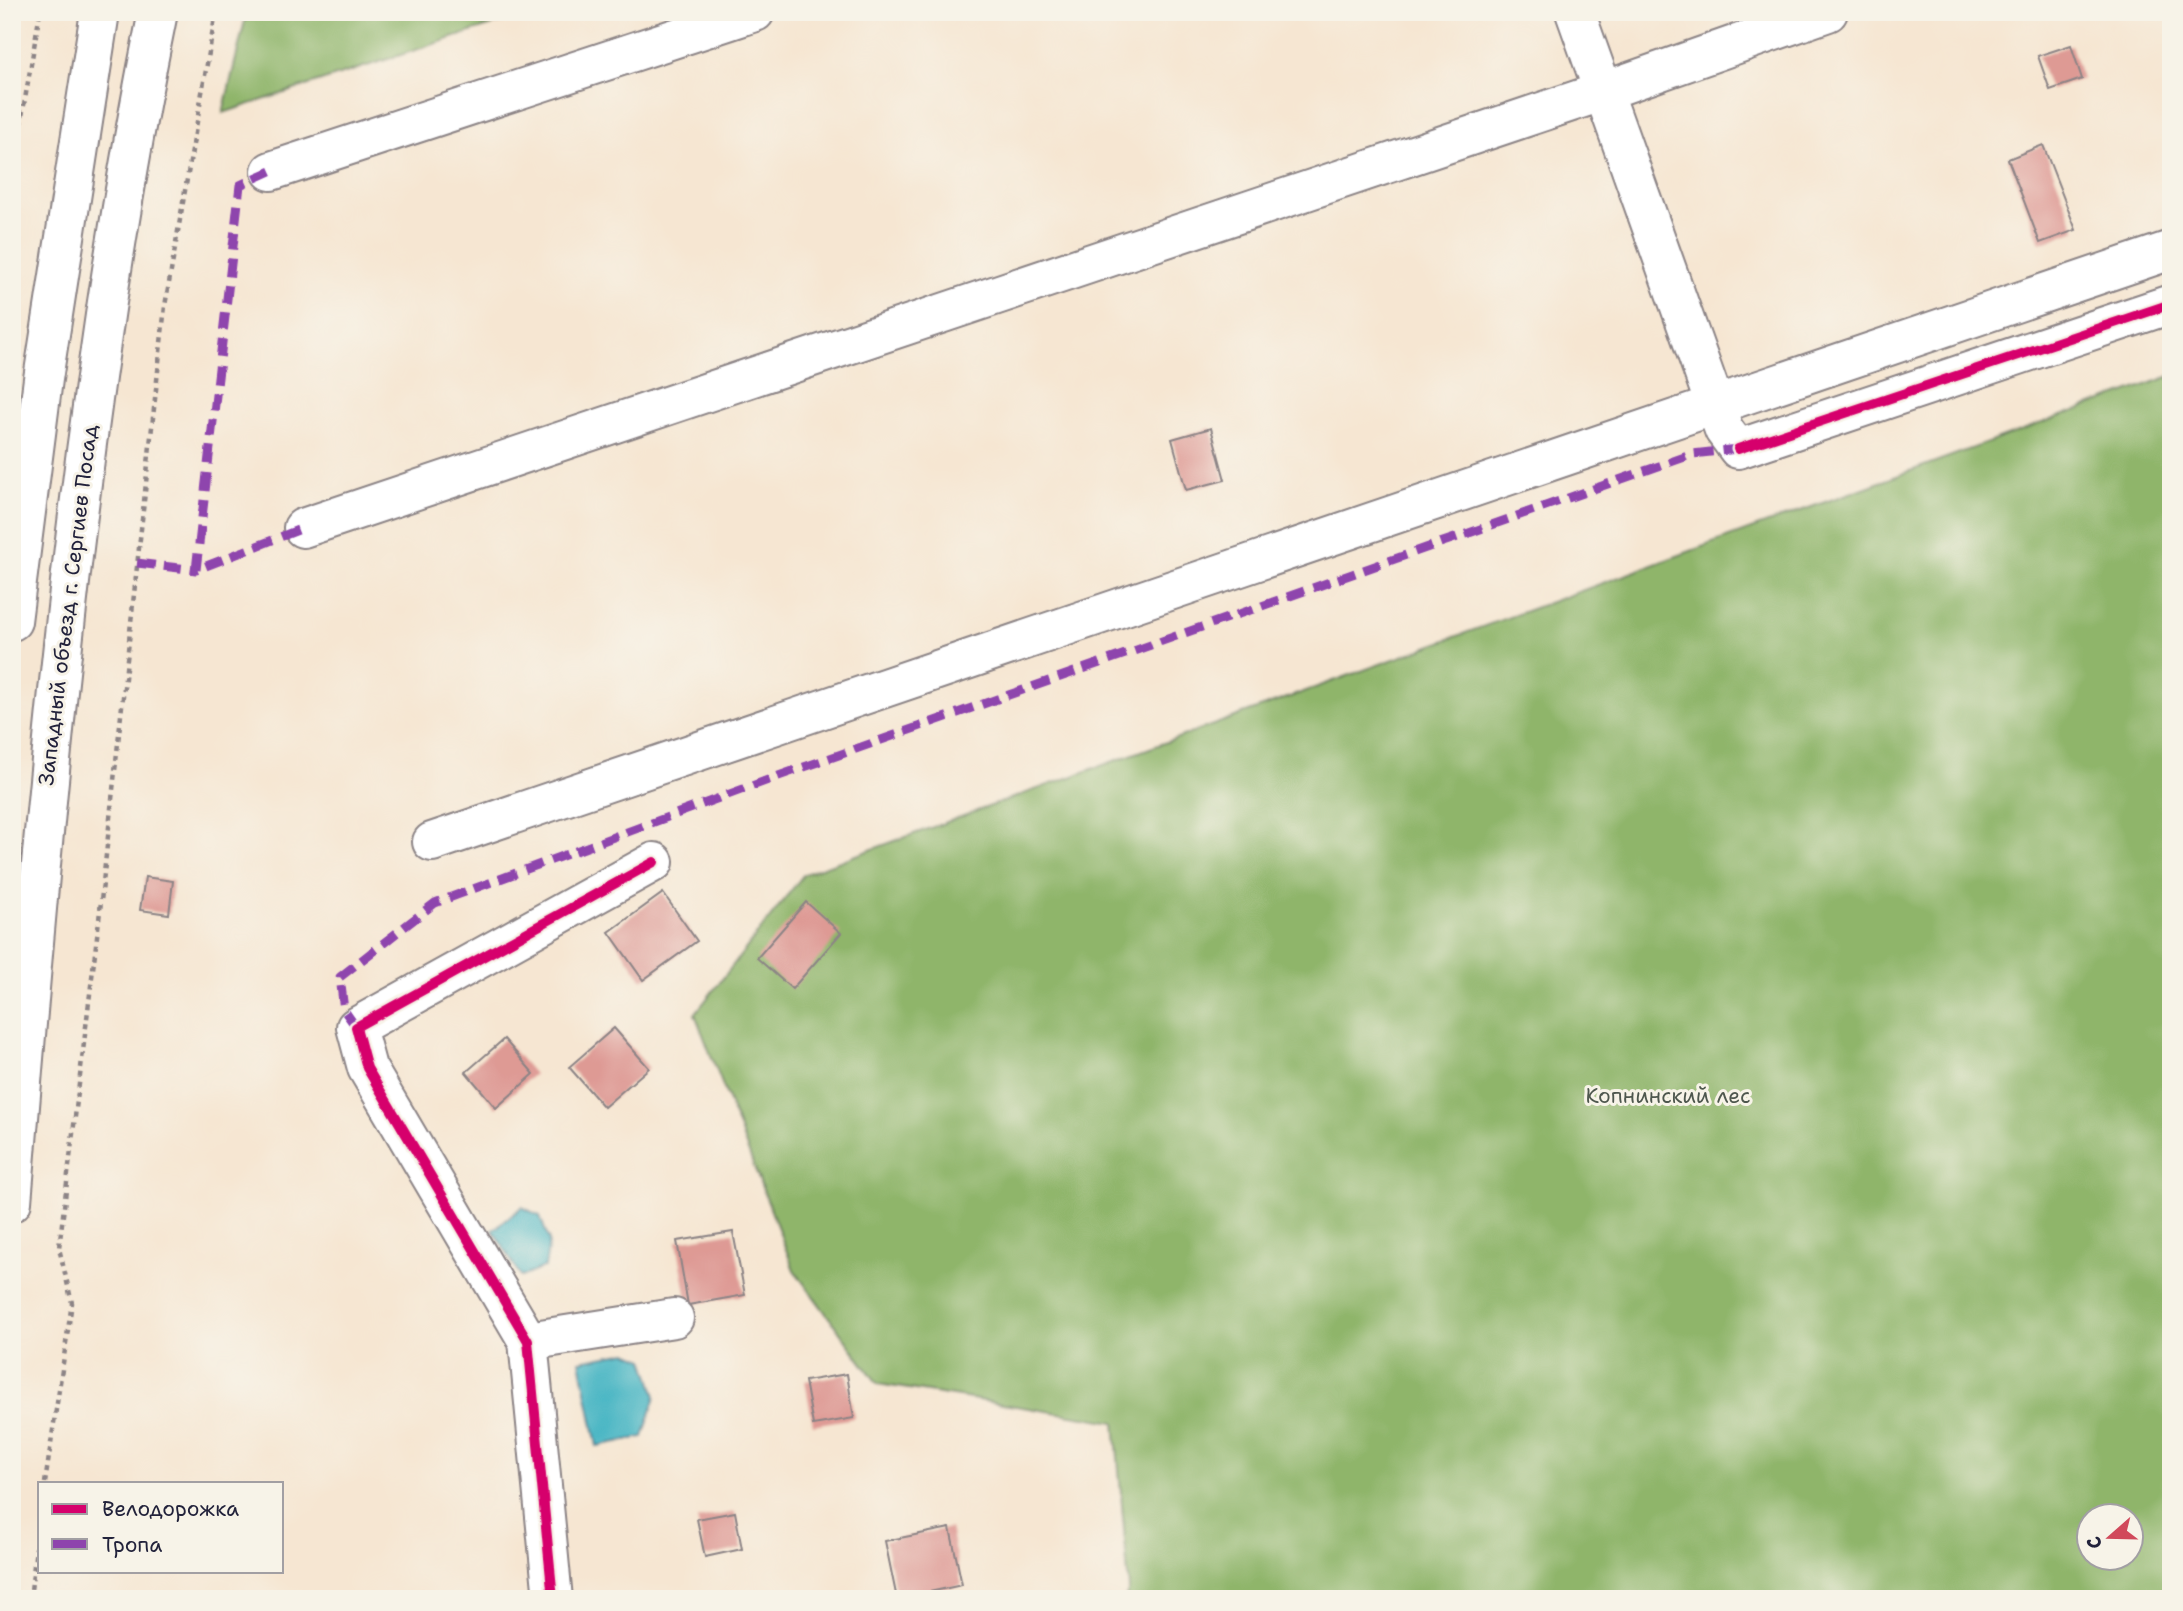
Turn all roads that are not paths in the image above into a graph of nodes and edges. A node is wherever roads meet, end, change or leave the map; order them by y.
1 (100, 12) edge
2 (158, 12) edge
3 (755, 12) edge
4 (1575, 12) edge
5 (1828, 12) edge
6 (1604, 91) junction
7 (271, 170) dead end
8 (2171, 250) edge
9 (2171, 304) edge
10 (1716, 406) junction
11 (303, 528) dead end
12 (12, 621) edge
13 (432, 842) dead end
14 (654, 862) dead end
15 (12, 1202) edge
16 (674, 1318) dead end
17 (528, 1341) junction
18 (553, 1599) edge

1 - 12 main road
2 - 15 main road, Западный объезд г. Сергиев Посад
3 - 7 main road
4 - 6 main road
5 - 6 main road
6 - 10 main road
6 - 11 main road
8 - 10 main road
9 - 10 main road
10 - 13 main road
14 - 17 main road
16 - 17 main road
17 - 18 main road

